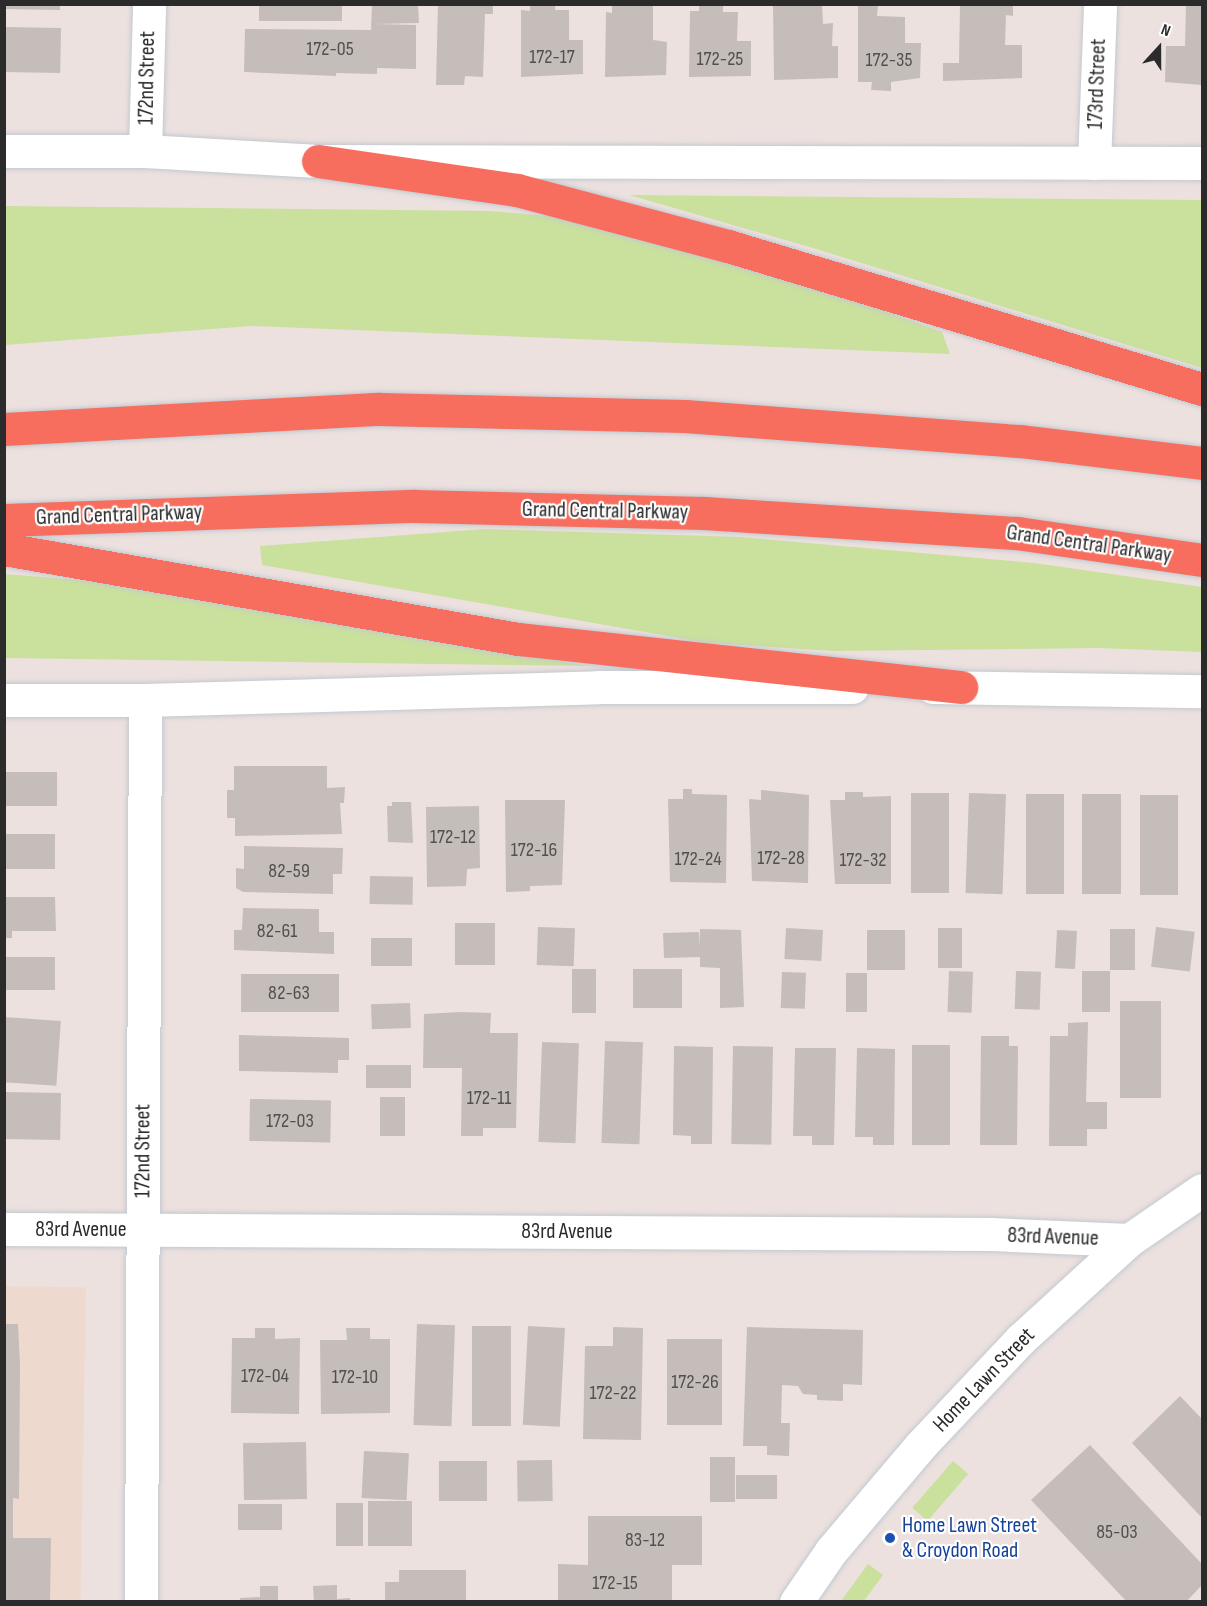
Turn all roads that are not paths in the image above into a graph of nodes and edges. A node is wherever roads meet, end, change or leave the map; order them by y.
1 (149, 4) edge
2 (1100, 4) edge
3 (4, 151) edge
4 (145, 151) junction
5 (318, 161) junction
6 (1094, 163) junction
7 (1203, 163) edge
8 (1203, 389) edge
9 (4, 429) edge
10 (1203, 463) edge
11 (4, 520) edge
12 (4, 549) edge
13 (1203, 560) edge
14 (962, 687) junction
15 (1203, 692) edge
16 (4, 700) edge
17 (145, 700) junction
18 (1203, 1190) edge
19 (4, 1229) edge
20 (143, 1230) junction
21 (1129, 1240) junction
22 (141, 1602) edge
23 (796, 1602) edge

1 - 4 street, 172nd Street
2 - 6 street, 173rd Street
3 - 4 street
4 - 5 street
5 - 6 street
5 - 8 highway
6 - 7 street
9 - 10 highway
11 - 13 highway, Grand Central Parkway
12 - 14 highway
14 - 15 street
14 - 17 street
16 - 17 street
17 - 20 street, 172nd Street
18 - 21 street, Home Lawn Street
19 - 20 street, 83rd Avenue
20 - 21 street, 83rd Avenue
20 - 22 street, 172nd Street
21 - 23 street, Home Lawn Street

